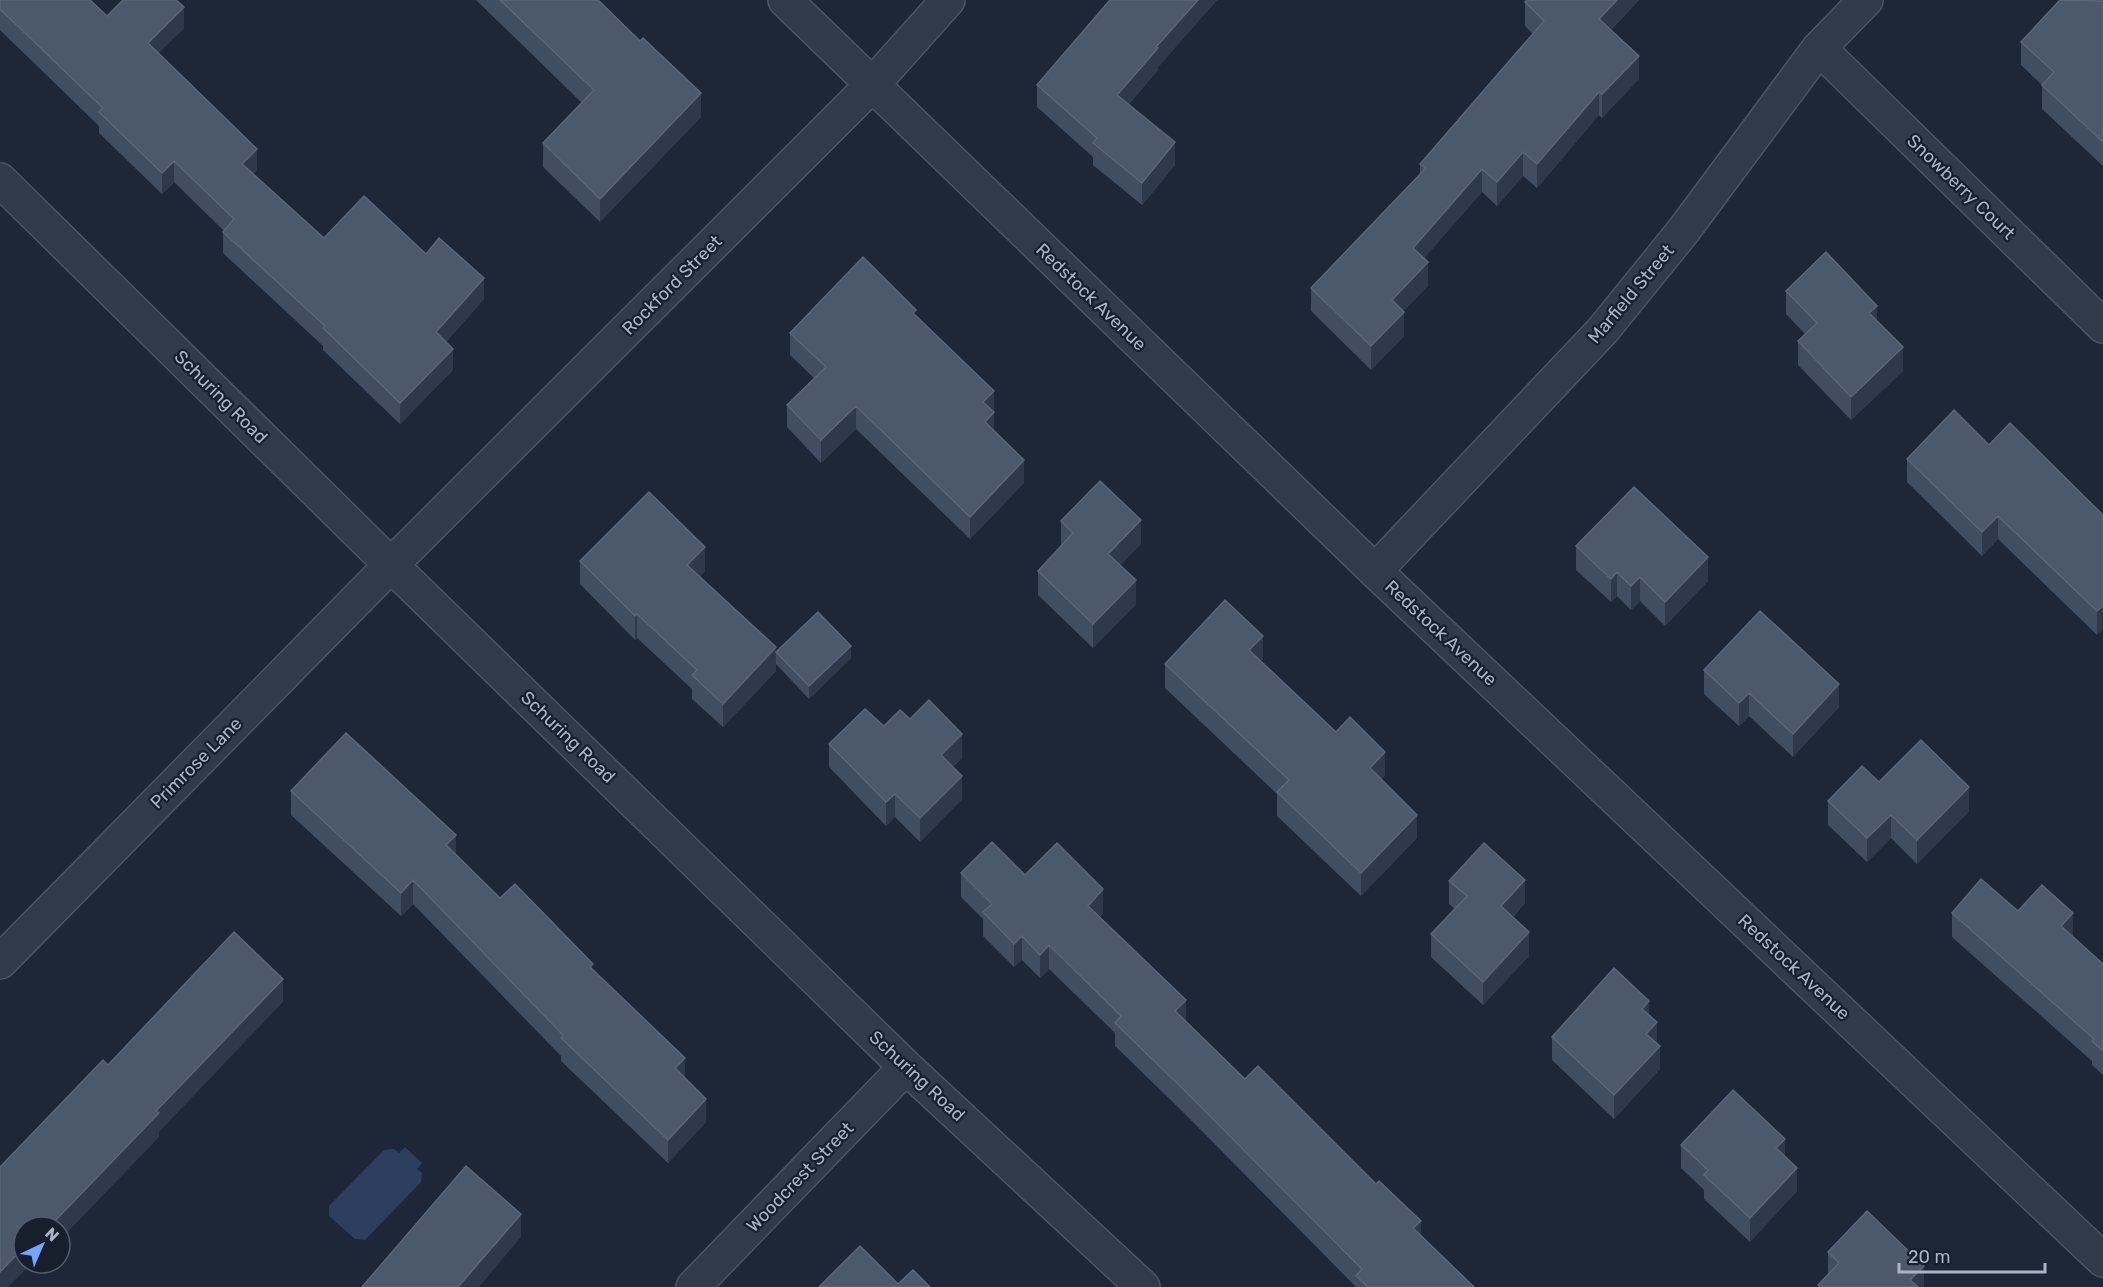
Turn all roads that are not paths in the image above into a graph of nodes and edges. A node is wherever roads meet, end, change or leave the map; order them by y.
1 (785, 0) edge
2 (948, 0) edge
3 (1866, 0) edge
4 (1819, 48) junction
5 (872, 86) junction
6 (0, 180) edge
7 (2103, 326) edge
8 (391, 565) junction
9 (1375, 571) junction
10 (0, 962) edge
11 (906, 1066) junction
12 (2103, 1260) edge
13 (693, 1287) edge
14 (1143, 1287) edge

1 - 5 street, Redstock Avenue
2 - 5 street, Rockford Street
3 - 4 street, Marfield Street
4 - 7 street, Snowberry Court
4 - 9 street, Marfield Street
5 - 8 street, Rockford Street
5 - 9 street, Redstock Avenue
6 - 8 street, Schuring Road
8 - 10 street, Primrose Lane
8 - 11 street, Schuring Road
9 - 12 street, Redstock Avenue
11 - 13 street, Woodcrest Street
11 - 14 street, Schuring Road

